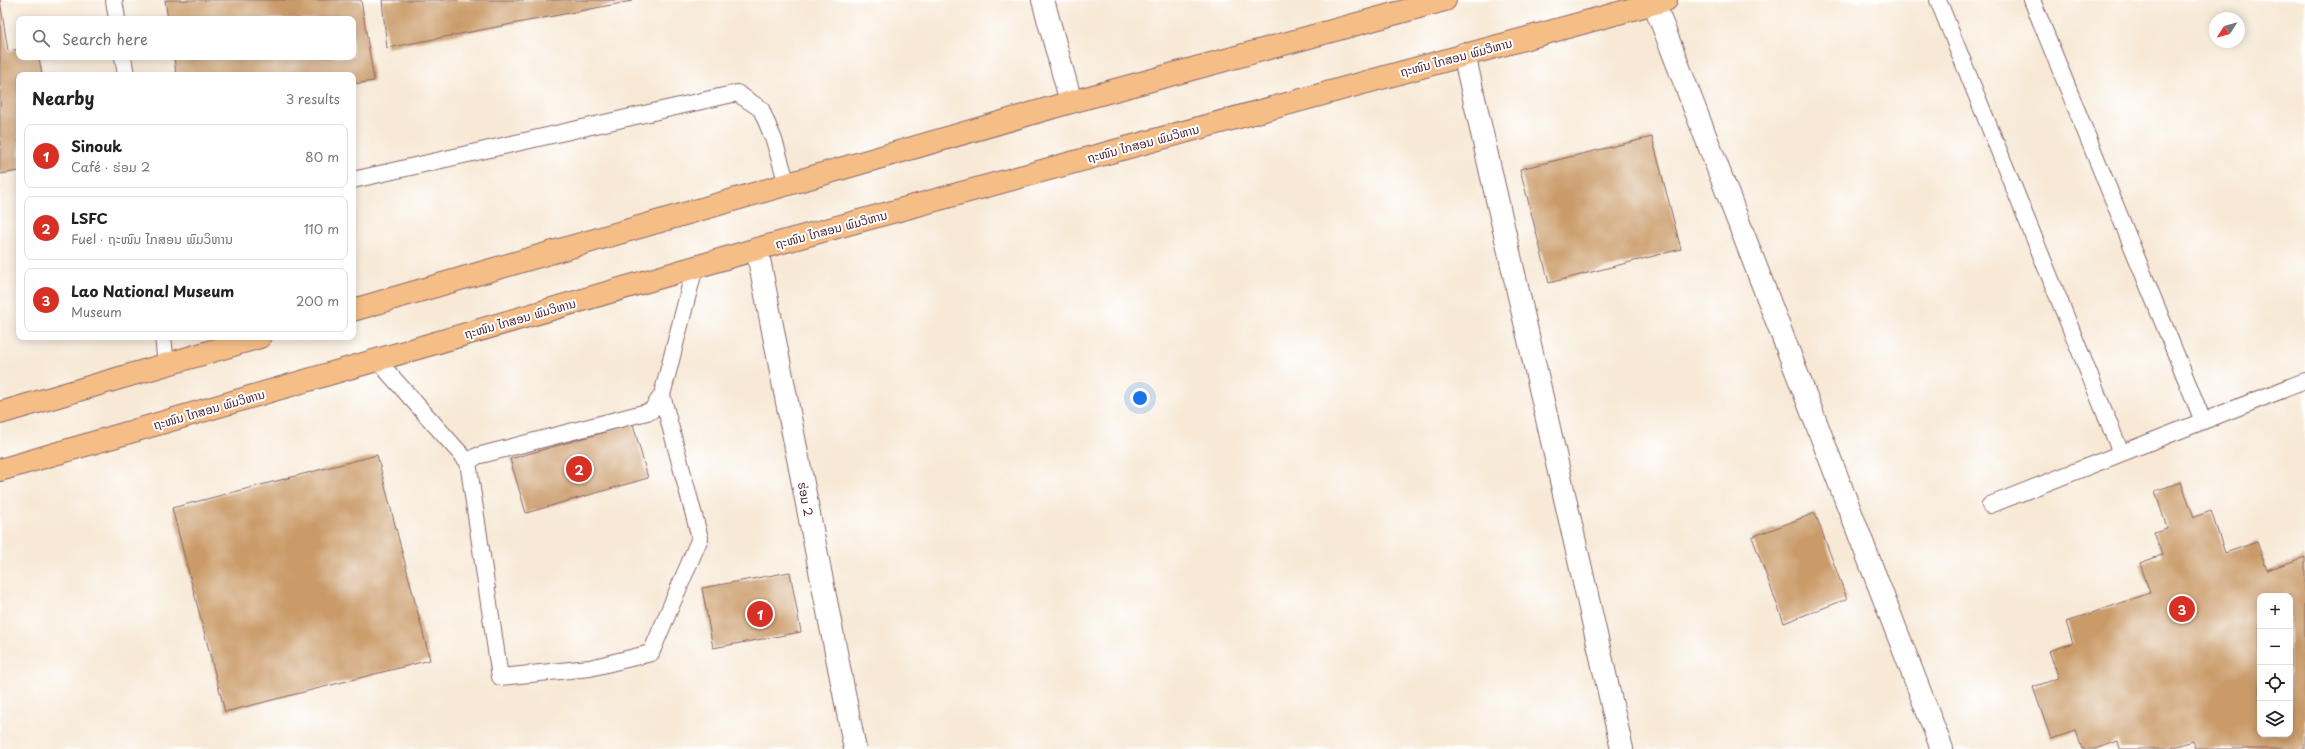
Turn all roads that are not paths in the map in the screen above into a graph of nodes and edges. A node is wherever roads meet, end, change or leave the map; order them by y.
1 (114, 0) edge
2 (1043, 0) edge
3 (1445, 0) edge
4 (1938, 0) edge
5 (2032, 0) edge
6 (1660, 2) edge
7 (1422, 3) edge
8 (117, 16) edge
9 (1464, 54) junction
10 (124, 60) edge
11 (126, 72) edge
12 (1071, 102) junction
13 (356, 179) edge
14 (787, 184) junction
15 (757, 249) junction
16 (695, 267) junction
17 (356, 309) edge
18 (163, 340) edge
19 (250, 340) edge
20 (377, 360) junction
21 (166, 364) junction
22 (2305, 381) edge
23 (662, 395) junction
24 (0, 413) edge
25 (2204, 421) junction
26 (2121, 453) junction
27 (468, 462) junction
28 (0, 470) edge
29 (1990, 505) dead end
30 (855, 749) edge
31 (1622, 749) edge
32 (1942, 749) edge

1 - 8 lane
2 - 12 street
3 - 7 highway
4 - 26 lane
5 - 25 lane
6 - 9 highway, ຖະໜົນ ໄກສອນ ພົມວິຫານ
6 - 32 street
7 - 12 highway
9 - 15 highway, ຖະໜົນ ໄກສອນ ພົມວິຫານ
9 - 31 street
10 - 11 lane
12 - 14 highway
13 - 14 lane
14 - 17 highway
15 - 16 highway, ຖະໜົນ ໄກສອນ ພົມວິຫານ
15 - 30 street, ຮ່ອມ 2
16 - 20 highway, ຖະໜົນ ໄກສອນ ພົມວິຫານ
16 - 23 lane
18 - 21 lane
19 - 21 highway
20 - 27 lane
20 - 28 highway, ຖະໜົນ ໄກສອນ ພົມວິຫານ
21 - 24 highway
22 - 25 lane
23 - 27 lane
23 - 27 lane
25 - 26 lane
26 - 29 lane

